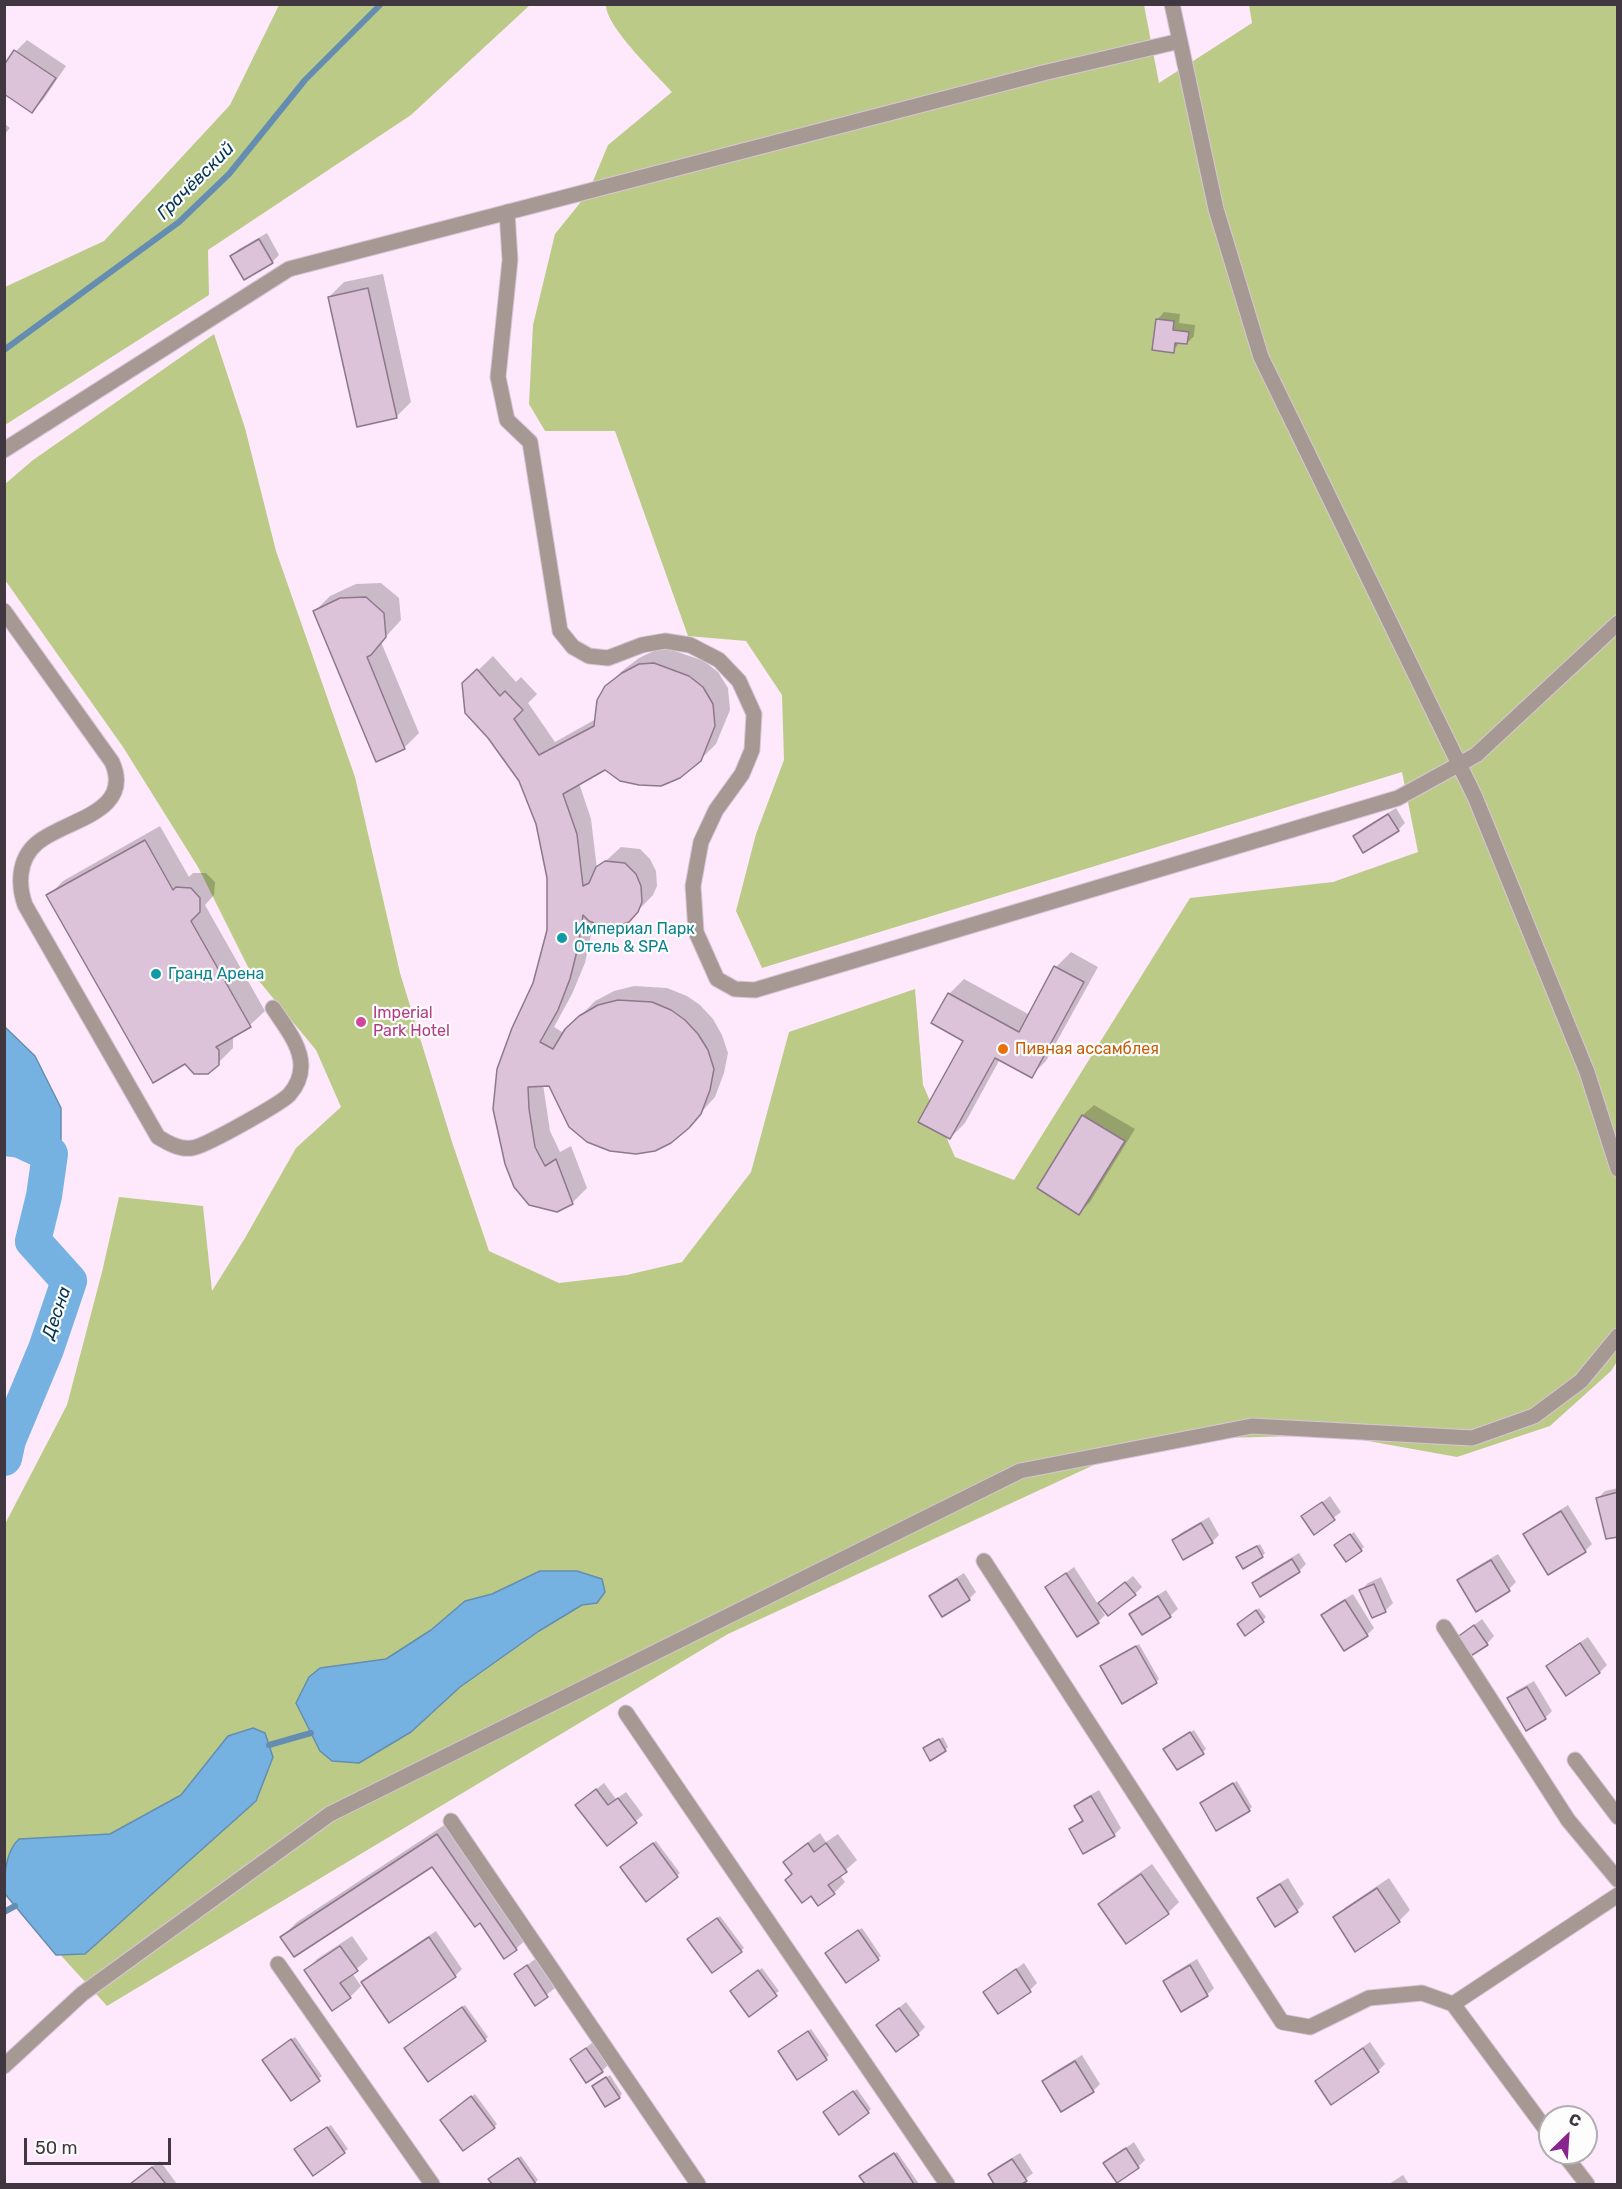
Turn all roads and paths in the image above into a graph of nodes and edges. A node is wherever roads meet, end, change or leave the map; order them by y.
1 (1172, 4) edge
2 (1180, 41) junction
3 (507, 212) junction
4 (4, 450) edge
5 (4, 611) edge
6 (1617, 623) edge
7 (1460, 765) junction
8 (273, 1008) dead end
9 (1617, 1169) edge
10 (1617, 1336) edge
11 (984, 1561) dead end
12 (1444, 1627) dead end
13 (626, 1713) dead end
14 (1575, 1760) dead end
15 (1617, 1817) edge
16 (451, 1821) dead end
17 (1617, 1880) edge
18 (1617, 1895) edge
19 (278, 1964) dead end
20 (1453, 2004) junction
21 (4, 2066) edge
22 (1538, 2119) edge
23 (1572, 2165) edge
24 (432, 2184) edge
25 (698, 2184) edge
26 (947, 2184) edge
27 (1587, 2184) edge

1 - 2 street
2 - 3 street
2 - 7 street
3 - 4 street
3 - 7 street
5 - 8 street
6 - 7 street
7 - 9 street
10 - 21 street
11 - 20 street
12 - 17 street
13 - 26 street
14 - 15 street
16 - 25 street
18 - 20 street
19 - 24 street
20 - 22 street
23 - 27 street

